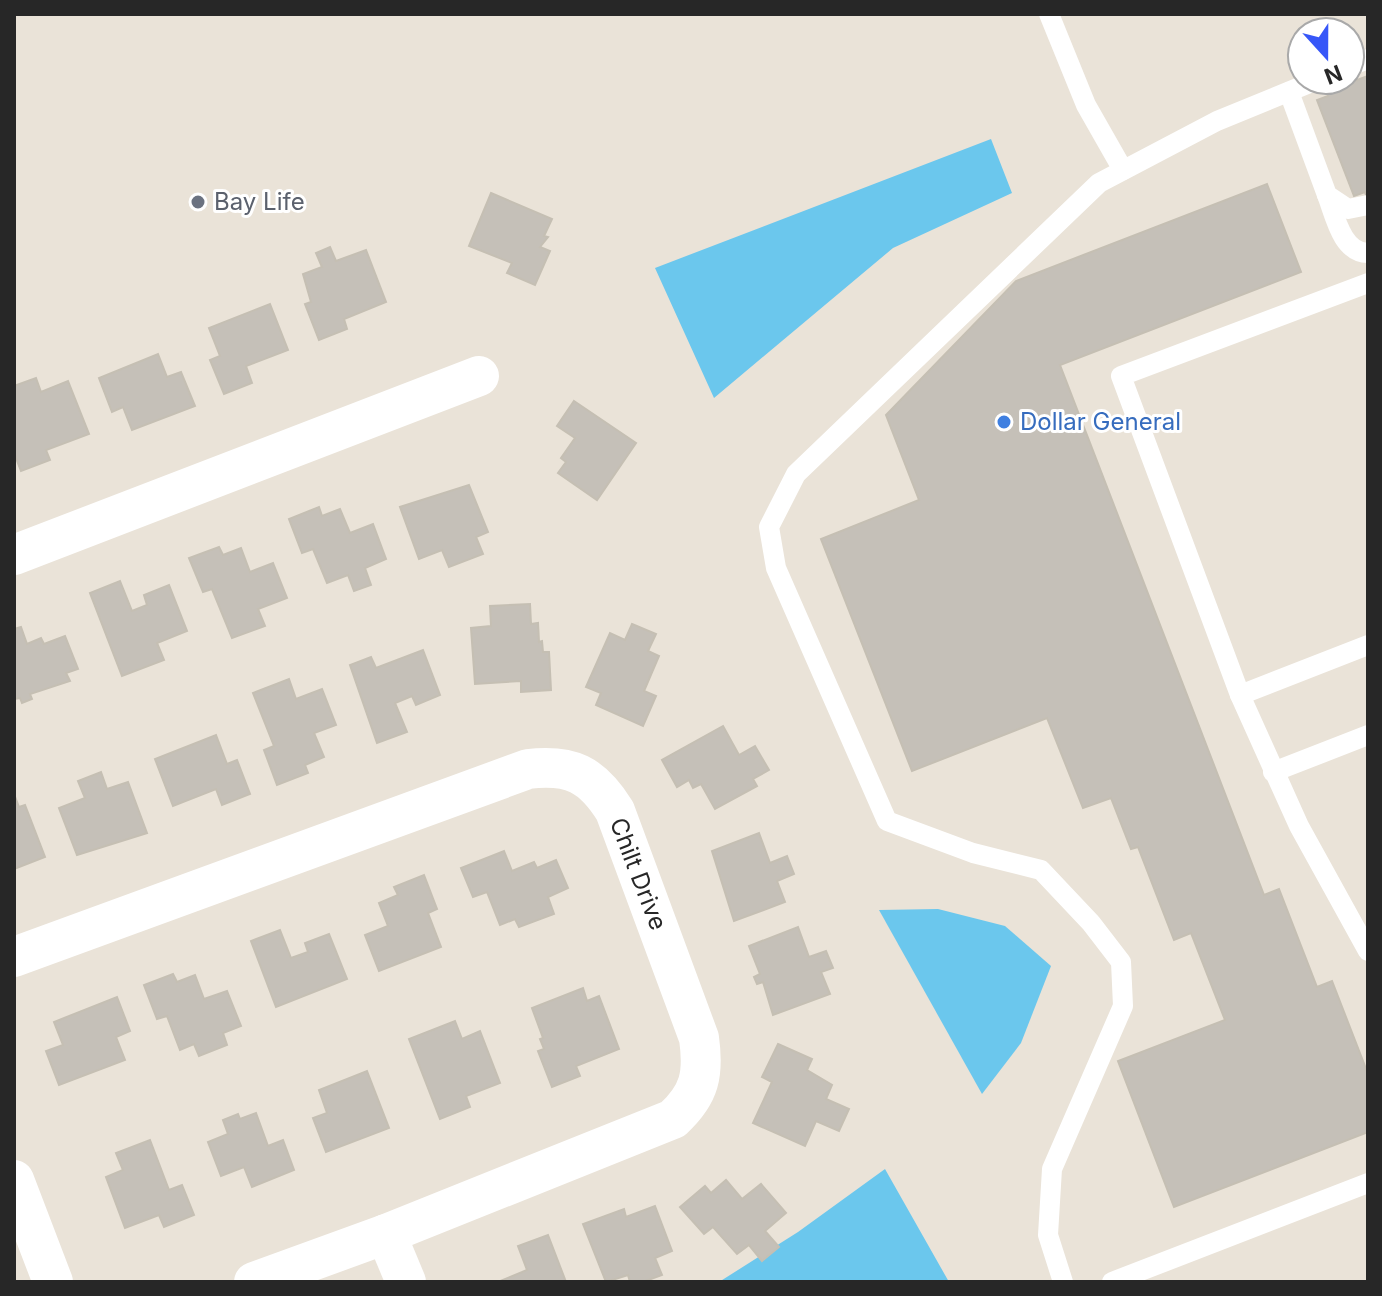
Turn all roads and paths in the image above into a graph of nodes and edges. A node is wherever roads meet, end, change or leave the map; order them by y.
1 (1049, 14) edge
2 (1286, 93) edge
3 (1290, 96) edge
4 (1123, 170) junction
5 (1327, 195) junction
6 (1368, 205) edge
7 (1368, 253) edge
8 (1368, 283) edge
9 (479, 376) dead end
10 (14, 555) edge
11 (1368, 645) edge
12 (1240, 695) junction
13 (1368, 735) edge
14 (1273, 772) junction
15 (1368, 951) edge
16 (14, 957) edge
17 (14, 1180) edge
18 (1368, 1183) edge
19 (386, 1234) junction
20 (53, 1282) edge
21 (254, 1282) edge
22 (406, 1282) edge
23 (1063, 1282) edge
24 (1112, 1282) edge

1 - 4 lane
2 - 4 lane
3 - 5 lane
4 - 23 lane
5 - 6 lane
5 - 7 lane
8 - 12 lane
9 - 10 street
11 - 12 lane
12 - 14 lane
13 - 14 lane
14 - 15 lane
16 - 19 street, Chilt Drive
17 - 20 street
18 - 24 lane
19 - 21 street, Chilt Drive
19 - 22 street

